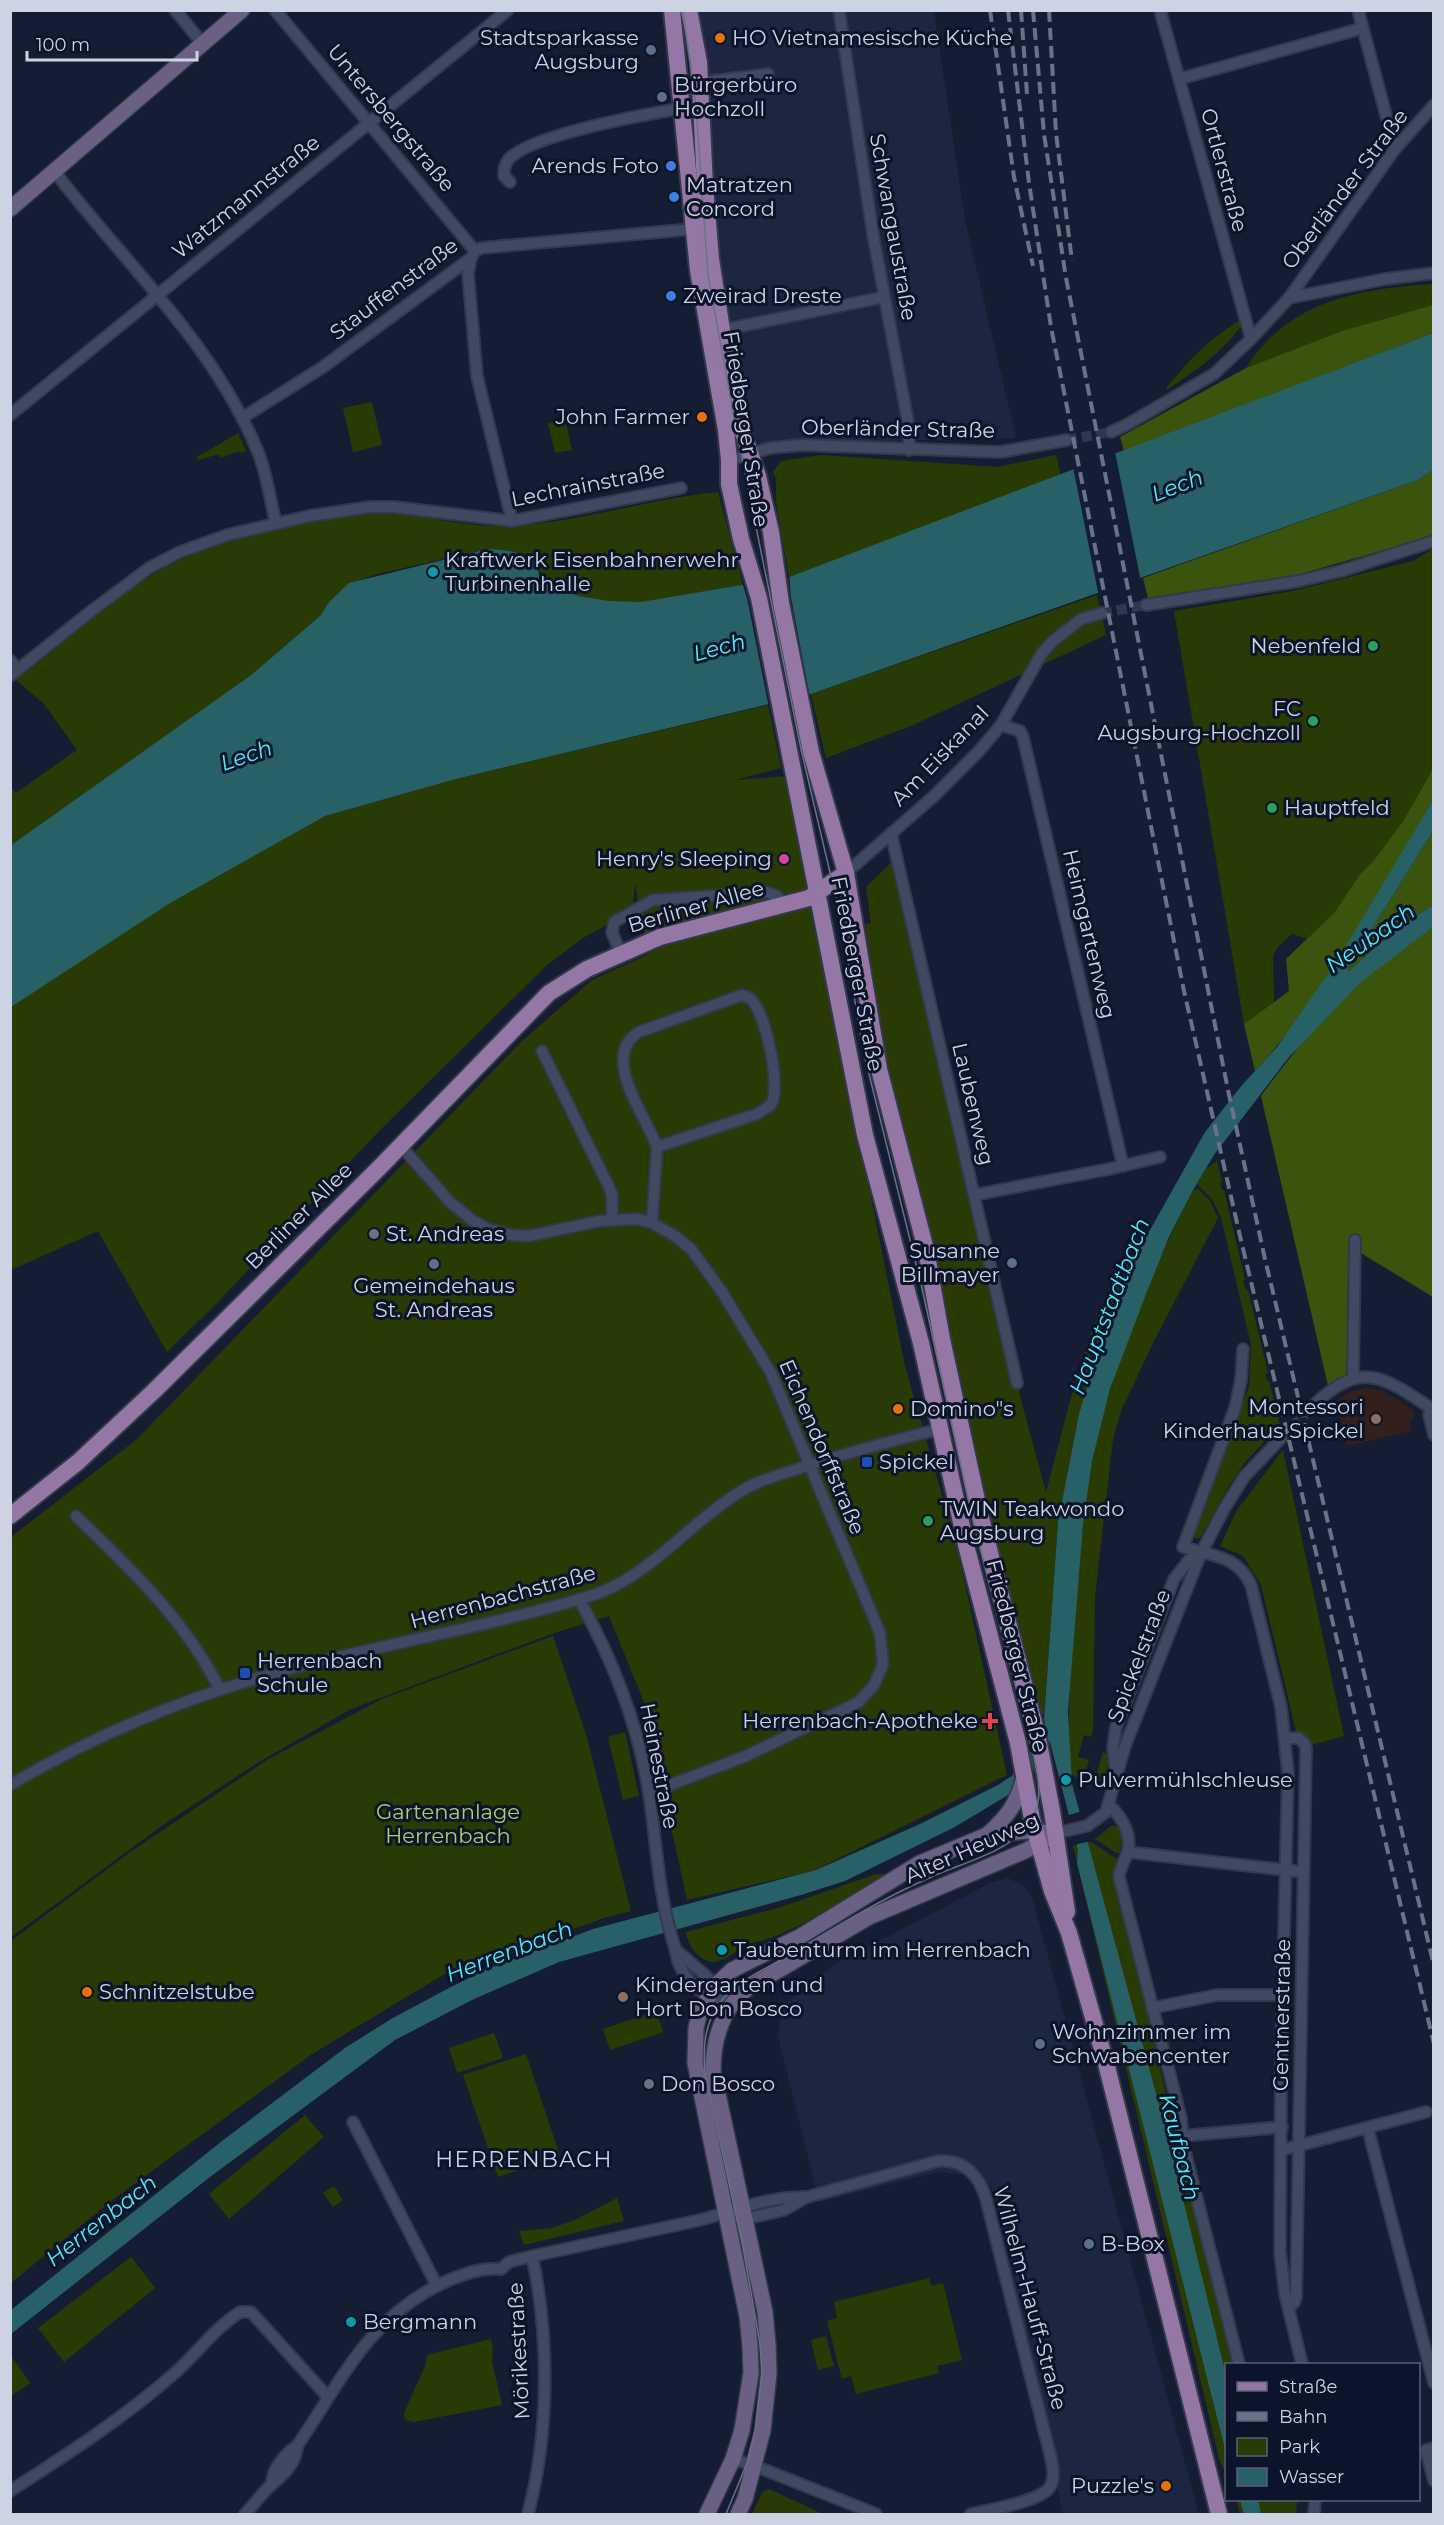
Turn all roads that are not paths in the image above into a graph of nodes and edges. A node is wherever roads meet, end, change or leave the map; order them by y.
1 (175, 10) edge
2 (242, 10) edge
3 (275, 10) edge
4 (508, 10) edge
5 (672, 10) edge
6 (689, 10) edge
7 (839, 10) edge
8 (1160, 10) edge
9 (1358, 10) edge
10 (1363, 28) junction
11 (203, 44) junction
12 (768, 74) dead end
13 (1179, 79) junction
14 (701, 82) junction
15 (680, 85) junction
16 (1434, 105) edge
17 (702, 106) junction
18 (683, 108) junction
19 (370, 122) junction
20 (1395, 149) junction
21 (55, 172) junction
22 (510, 182) dead end
23 (10, 209) edge
24 (693, 229) junction
25 (473, 255) junction
26 (1434, 273) edge
27 (158, 294) junction
28 (884, 297) junction
29 (1289, 298) junction
30 (722, 330) junction
31 (1251, 339) junction
32 (10, 415) edge
33 (242, 418) junction
34 (1111, 432) tunnel mouth
35 (1067, 440) tunnel mouth
36 (909, 450) junction
37 (751, 453) junction
38 (729, 459) junction
39 (681, 488) dead end
40 (512, 521) junction
41 (276, 523) junction
42 (1434, 541) edge
43 (1146, 605) tunnel mouth
44 (1102, 613) tunnel mouth
45 (10, 660) edge
46 (14, 673) edge
47 (1001, 725) junction
48 (891, 833) junction
49 (846, 873) junction
50 (819, 892) junction
51 (778, 899) junction
52 (621, 953) junction
53 (542, 1050) dead end
54 (400, 1145) junction
55 (657, 1147) junction
56 (1160, 1157) dead end
57 (1123, 1166) junction
58 (974, 1195) junction
59 (612, 1219) junction
60 (652, 1223) junction
61 (1356, 1240) dead end
62 (1243, 1349) dead end
63 (1353, 1377) junction
64 (1017, 1383) dead end
65 (1316, 1404) tunnel mouth
66 (1433, 1409) edge
67 (940, 1429) junction
68 (1434, 1435) edge
69 (1282, 1437) tunnel mouth
70 (810, 1464) junction
71 (10, 1516) edge
72 (76, 1516) dead end
73 (1183, 1547) junction
74 (1201, 1553) junction
75 (1180, 1569) junction
76 (579, 1599) junction
77 (220, 1690) junction
78 (1285, 1738) junction
79 (1117, 1775) junction
80 (11, 1782) edge
81 (649, 1793) junction
82 (1023, 1796) junction
83 (1109, 1805) junction
84 (1062, 1832) junction
85 (987, 1835) junction
86 (1038, 1838) junction
87 (1128, 1852) junction
88 (1286, 1871) junction
89 (1303, 1872) junction
90 (1070, 1933) junction
91 (715, 1987) junction
92 (742, 1993) junction
93 (1282, 1995) junction
94 (732, 2005) junction
95 (1152, 2007) junction
96 (1426, 2112) dead end
97 (352, 2122) dead end
98 (1282, 2127) junction
99 (1368, 2129) junction
100 (1182, 2136) junction
101 (1300, 2146) junction
102 (1282, 2150) junction
103 (743, 2212) junction
104 (725, 2214) junction
105 (532, 2256) junction
106 (437, 2286) junction
107 (1288, 2306) junction
108 (1239, 2363) edge
109 (1302, 2363) edge
110 (1434, 2383) edge
111 (328, 2397) junction
112 (1426, 2450) edge
113 (733, 2459) junction
114 (755, 2466) junction
115 (1434, 2481) edge
116 (10, 2491) edge
117 (245, 2514) edge
118 (528, 2514) edge
119 (707, 2514) edge
120 (738, 2514) edge
121 (876, 2514) edge
122 (971, 2514) edge
123 (1219, 2514) edge

1 - 11 street
2 - 11 street
3 - 19 street, Untersbergstraße
4 - 19 street, Watzmannstraße
5 - 15 main road, Friedberger Straße
6 - 14 main road, Friedberger Straße
7 - 28 street, Schwangaustraße
8 - 13 street, Ortlerstraße
9 - 10 street
10 - 13 street
10 - 20 street
11 - 21 street
12 - 14 street
13 - 31 street, Ortlerstraße
14 - 15 street
14 - 17 main road, Friedberger Straße
15 - 18 main road, Friedberger Straße
16 - 20 street, Oberländer Straße
17 - 18 street
17 - 30 main road, Friedberger Straße
18 - 22 street
18 - 24 main road, Friedberger Straße
19 - 25 street, Untersbergstraße
19 - 27 street, Watzmannstraße
20 - 29 street, Oberländer Straße
21 - 23 street
21 - 27 street
24 - 25 street, Stauffenstraße
24 - 38 main road, Friedberger Straße
25 - 33 street, Stauffenstraße
25 - 40 street
26 - 29 street, Oberländer Straße
27 - 32 street, Watzmannstraße
27 - 33 street
28 - 30 street
28 - 36 street, Schwangaustraße
29 - 31 street, Oberländer Straße
30 - 37 main road, Friedberger Straße
31 - 34 street, Oberländer Straße
33 - 41 street
35 - 36 street, Oberländer Straße
36 - 37 street, Oberländer Straße
37 - 38 street, Oberländer Straße
37 - 49 main road, Friedberger Straße
38 - 50 main road, Friedberger Straße
39 - 40 street, Lechrainstraße
40 - 41 street, Lechrainstraße
41 - 46 street, Lechrainstraße
42 - 43 street
44 - 47 street, Am Eiskanal
45 - 46 street
47 - 48 street, Am Eiskanal
47 - 57 street, Heimgartenweg
48 - 49 street, Am Eiskanal
48 - 58 street, Laubenweg
49 - 50 main road, Berliner Allee
49 - 84 main road, Friedberger Straße
50 - 51 main road, Berliner Allee
50 - 67 main road, Friedberger Straße
51 - 52 main road, Berliner Allee
51 - 52 street, Berliner Allee
52 - 54 main road, Berliner Allee
53 - 59 street
54 - 59 street, Eichendorffstraße
54 - 71 main road, Berliner Allee
55 - 55 street
55 - 60 street
56 - 57 street
57 - 58 street
58 - 64 street, Laubenweg
59 - 60 street, Eichendorffstraße
60 - 70 street, Eichendorffstraße
61 - 63 street
62 - 73 street, Spickelstraße
63 - 65 street
63 - 66 street
66 - 68 street
67 - 70 street, Herrenbachstraße
67 - 82 main road, Friedberger Straße
69 - 74 street, Spickelstraße
70 - 76 street, Herrenbachstraße
70 - 81 street, Eichendorffstraße
72 - 77 street
73 - 74 street
73 - 75 street, Spickelstraße
74 - 75 street, Spickelstraße
74 - 78 street, Gentnerstraße
74 - 79 street, Spickelstraße
75 - 79 street, Spickelstraße
76 - 77 street, Herrenbachstraße
76 - 81 street, Heinestraße
77 - 80 street, Herrenbachstraße
78 - 88 street, Gentnerstraße
78 - 89 street, Gentnerstraße
79 - 83 street, Spickelstraße
81 - 91 street, Heinestraße
82 - 85 street
82 - 86 main road, Friedberger Straße
83 - 84 street
83 - 87 street
84 - 86 street, Alter Heuweg
84 - 90 main road, Friedberger Straße
85 - 86 street, Alter Heuweg
85 - 91 street, Alter Heuweg
86 - 90 main road, Friedberger Straße
86 - 92 street, Alter Heuweg
87 - 88 street
87 - 95 street
88 - 89 street
88 - 93 street, Gentnerstraße
89 - 101 street, Gentnerstraße
90 - 123 main road, Friedberger Straße
91 - 92 street
91 - 94 street, Heinestraße
91 - 104 street
92 - 94 street, Alter Heuweg
93 - 95 street
93 - 98 street, Gentnerstraße
94 - 103 street, Alter Heuweg
95 - 100 street
96 - 99 street
97 - 106 street
98 - 100 street
98 - 102 street, Gentnerstraße
99 - 101 street
99 - 110 street
100 - 108 street
101 - 102 street
101 - 107 street, Gentnerstraße
102 - 107 street, Gentnerstraße
103 - 104 street, Wilhelm-Hauff-Straße
103 - 114 street, Alter Heuweg
103 - 122 street, Wilhelm-Hauff-Straße
104 - 105 street
104 - 113 street
105 - 106 street
105 - 118 street, Mörikestraße
106 - 111 street
107 - 109 street, Gentnerstraße
111 - 116 street
111 - 117 street
112 - 115 street
113 - 114 street
113 - 119 street
114 - 120 street, Alter Heuweg
114 - 121 street

